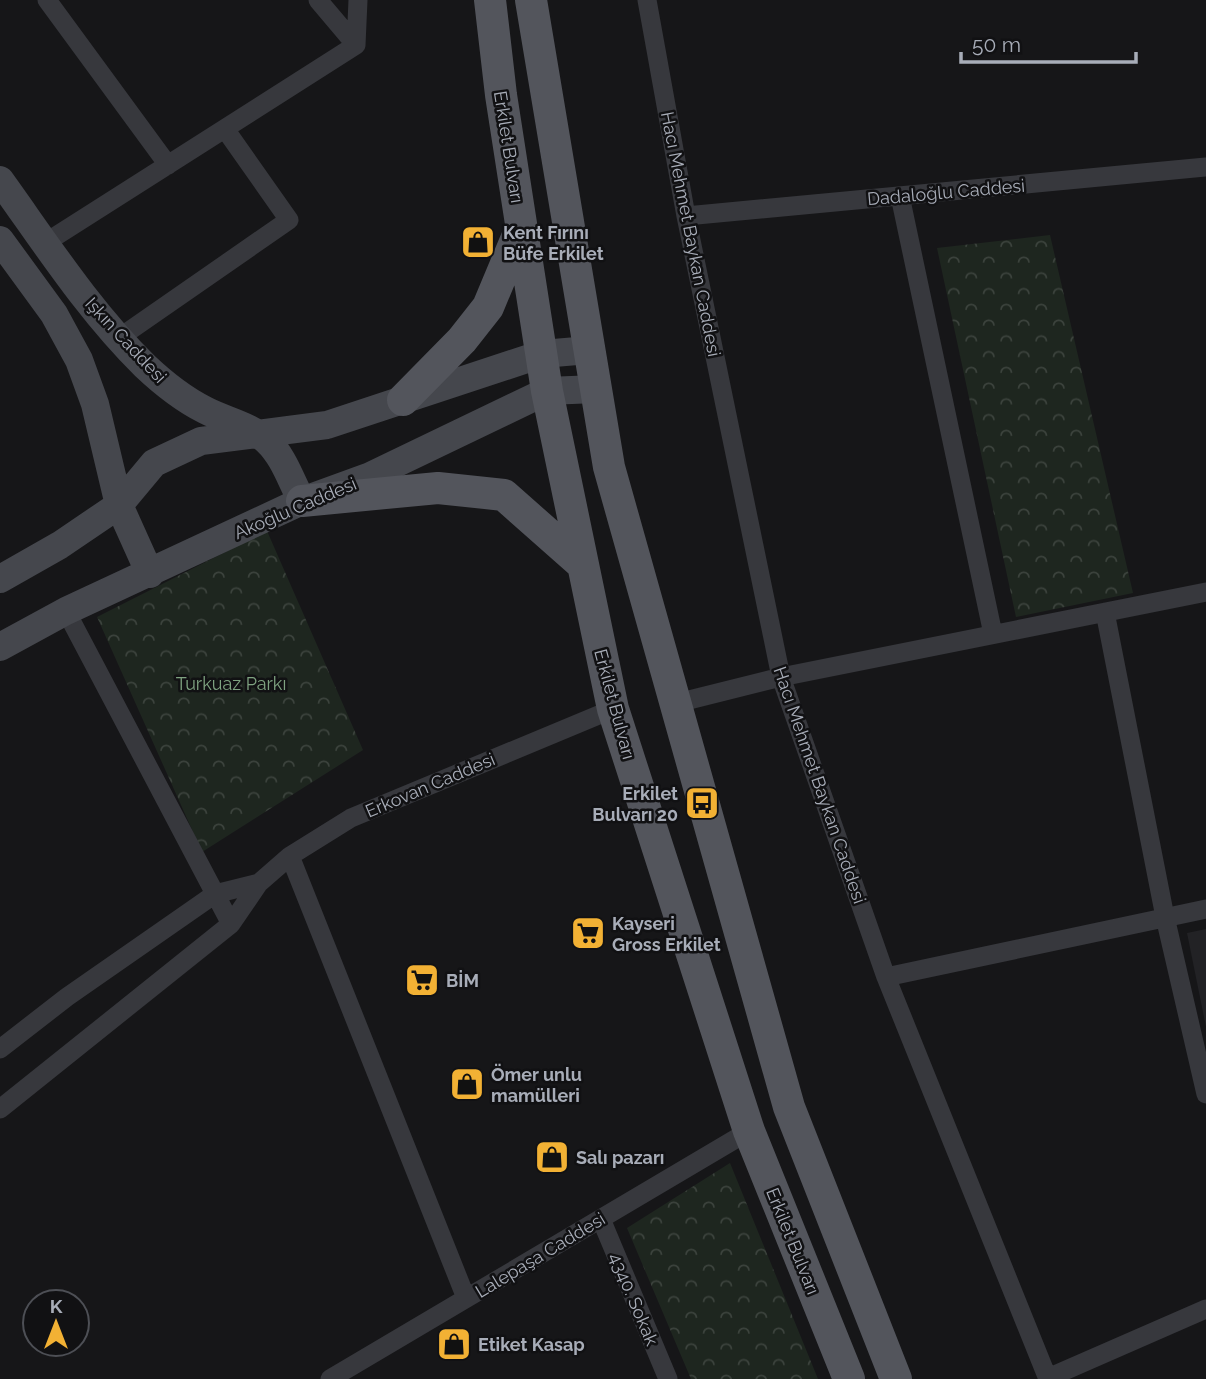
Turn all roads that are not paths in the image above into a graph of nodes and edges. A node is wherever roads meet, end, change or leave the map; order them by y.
1 (47, 0) edge
2 (318, 0) edge
3 (358, 0) edge
4 (490, 0) edge
5 (531, 0) edge
6 (647, 0) edge
7 (356, 45) junction
8 (225, 129) junction
9 (168, 165) junction
10 (1206, 167) edge
11 (0, 180) edge
12 (900, 196) junction
13 (686, 216) junction
14 (522, 227) junction
15 (0, 240) edge
16 (46, 243) junction
17 (119, 338) junction
18 (589, 350) junction
19 (542, 354) junction
20 (596, 388) junction
21 (547, 391) junction
22 (403, 400) junction
23 (257, 432) junction
24 (302, 501) junction
25 (119, 505) junction
26 (582, 564) junction
27 (150, 574) junction
28 (0, 579) edge
29 (1206, 592) edge
30 (66, 611) junction
31 (1105, 612) junction
32 (993, 634) junction
33 (0, 647) edge
34 (781, 677) junction
35 (673, 704) junction
36 (613, 709) junction
37 (290, 856) junction
38 (259, 883) junction
39 (215, 894) junction
40 (1206, 909) edge
41 (1166, 917) junction
42 (232, 925) junction
43 (886, 977) junction
44 (0, 1049) edge
45 (1206, 1094) edge
46 (0, 1109) edge
47 (749, 1132) junction
48 (601, 1219) junction
49 (466, 1298) junction
50 (1206, 1309) edge
51 (330, 1379) edge
52 (668, 1379) edge
53 (849, 1379) edge
54 (896, 1379) edge
55 (1048, 1379) edge

1 - 9 street
2 - 7 street
3 - 7 street
4 - 14 main road, Erkilet Bulvarı
5 - 18 main road
6 - 13 street, Hacı Mehmet Baykan Caddesi
7 - 8 street
8 - 9 street
8 - 17 street
9 - 16 street
10 - 12 street, Dadaloğlu Caddesi
11 - 16 street, Işkın Caddesi
12 - 13 street, Dadaloğlu Caddesi
12 - 32 street
13 - 34 street, Hacı Mehmet Baykan Caddesi
14 - 19 main road, Erkilet Bulvarı
14 - 22 main road
15 - 25 street
16 - 17 street, Işkın Caddesi
17 - 23 street, Işkın Caddesi
18 - 19 street
18 - 20 main road
19 - 21 main road, Erkilet Bulvarı
19 - 22 street
20 - 21 street, Akoğlu Caddesi
20 - 35 main road
21 - 24 street, Akoğlu Caddesi
21 - 26 main road, Erkilet Bulvarı
22 - 23 street
23 - 24 street, Işkın Caddesi
23 - 25 street
24 - 26 main road
24 - 27 street, Akoğlu Caddesi
25 - 27 street
25 - 28 street
26 - 36 main road, Erkilet Bulvarı
27 - 30 street, Akoğlu Caddesi
29 - 31 street
30 - 33 street, Akoğlu Caddesi
30 - 39 street
31 - 32 street
31 - 41 street
32 - 34 street
34 - 35 street
34 - 43 street, Hacı Mehmet Baykan Caddesi
35 - 54 main road
36 - 37 street, Erkovan Caddesi
36 - 47 main road, Erkilet Bulvarı
37 - 38 street, Erkovan Caddesi
37 - 49 street
38 - 39 street, Erkovan Caddesi
38 - 42 street, Erkovan Caddesi
39 - 42 street
39 - 44 street, Erkovan Caddesi
40 - 41 street
41 - 43 street
41 - 45 street
42 - 46 street, Erkovan Caddesi
43 - 55 street, Hacı Mehmet Baykan Caddesi
47 - 48 street, Lalepaşa Caddesi
47 - 53 main road, Erkilet Bulvarı
48 - 49 street, Lalepaşa Caddesi
48 - 52 street, 4340. Sokak
49 - 51 street, Lalepaşa Caddesi
50 - 55 street

